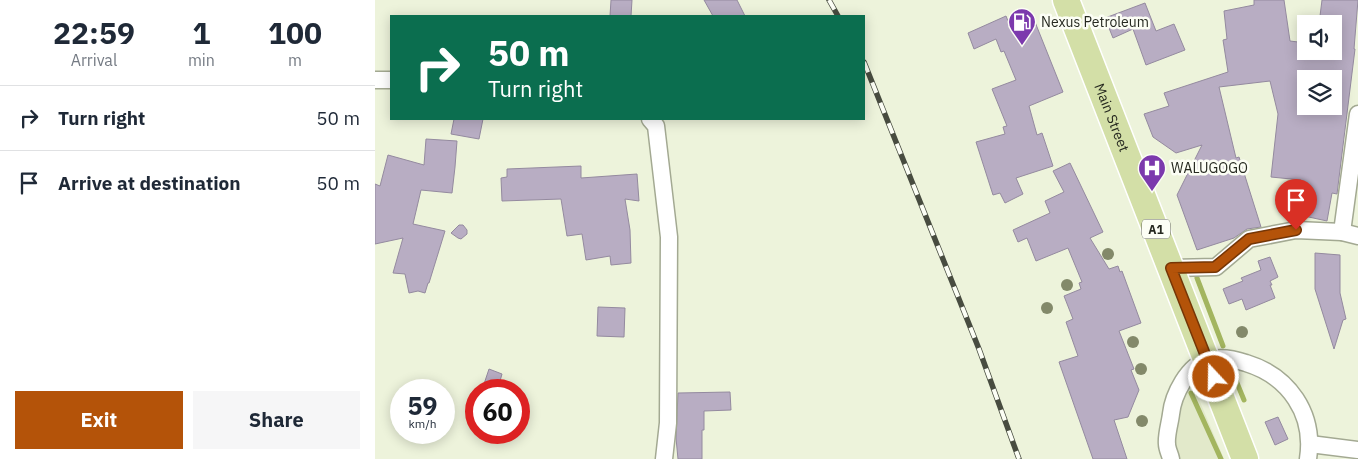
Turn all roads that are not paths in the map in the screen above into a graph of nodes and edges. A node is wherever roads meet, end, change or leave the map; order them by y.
1 (1066, 0) edge
2 (375, 80) edge
3 (390, 80) edge
4 (1358, 114) edge
5 (651, 120) edge
6 (1342, 232) junction
7 (1358, 236) edge
8 (1171, 268) junction
9 (1207, 360) junction
10 (1358, 450) edge
11 (1309, 452) edge
12 (664, 459) edge
13 (1171, 459) edge
14 (1245, 459) edge

1 - 8 main road, Main Street / A1
2 - 3 street
4 - 6 street
5 - 12 street
6 - 7 street
6 - 8 street
8 - 9 main road, Main Street / A1
9 - 11 street
9 - 13 street
9 - 14 main road, Main Street / A1
10 - 11 street

